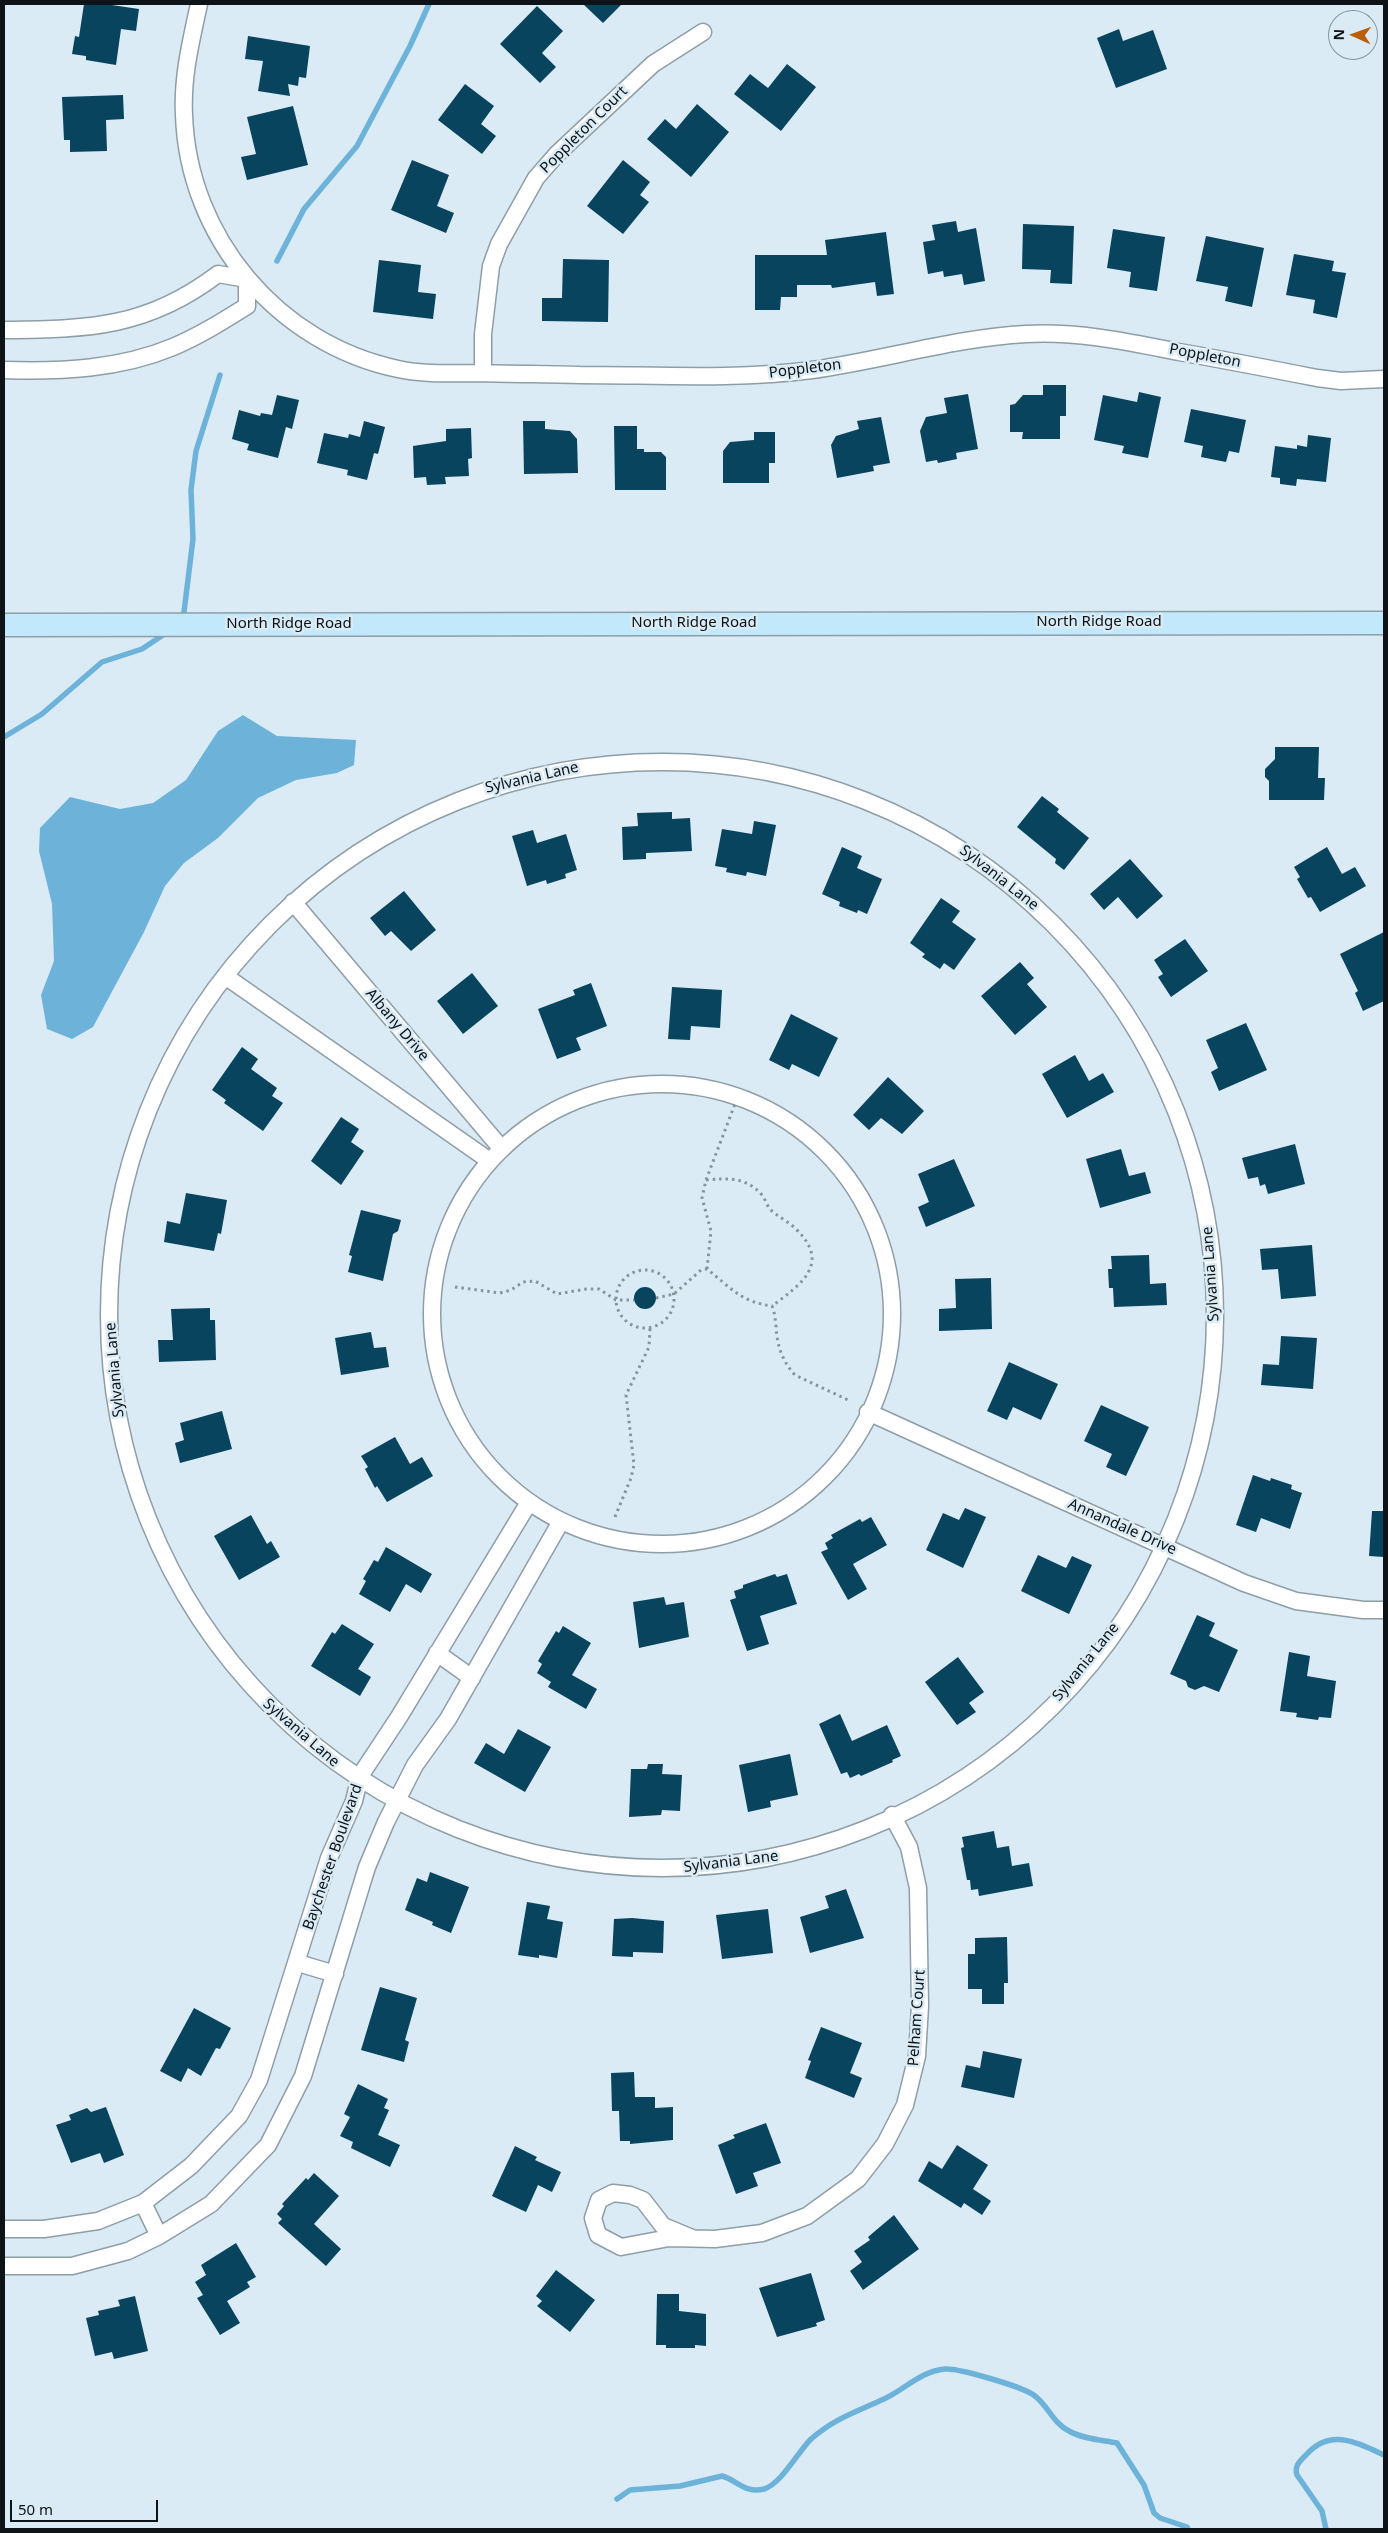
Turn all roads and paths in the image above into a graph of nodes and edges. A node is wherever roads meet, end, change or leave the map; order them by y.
1 (198, 4) edge
2 (703, 32) dead end
3 (247, 279) junction
4 (4, 330) edge
5 (4, 370) edge
6 (484, 374) junction
7 (1384, 379) edge
8 (1384, 623) edge
9 (4, 625) edge
10 (293, 902) junction
11 (225, 976) junction
12 (738, 1096) junction
13 (501, 1148) junction
14 (487, 1159) junction
15 (706, 1180) junction
16 (707, 1269) junction
17 (456, 1287) dead end
18 (674, 1294) junction
19 (656, 1298) dead end
20 (616, 1300) junction
21 (634, 1300) dead end
22 (772, 1306) junction
23 (650, 1328) junction
24 (848, 1400) dead end
25 (868, 1412) junction
26 (528, 1504) junction
27 (615, 1517) dead end
28 (560, 1523) junction
29 (1165, 1546) junction
30 (1384, 1610) edge
31 (437, 1653) junction
32 (472, 1678) junction
33 (361, 1775) junction
34 (398, 1798) junction
35 (892, 1816) junction
36 (298, 1963) junction
37 (335, 1974) junction
38 (143, 2203) junction
39 (4, 2229) edge
40 (159, 2236) junction
41 (692, 2238) junction
42 (4, 2266) edge

1 - 3 street, Poppleton
2 - 6 street, Poppleton Court
3 - 4 street
3 - 5 street
3 - 6 street, Poppleton
6 - 7 street, Poppleton
8 - 9 street, North Ridge Road
10 - 11 street, Sylvania Lane
10 - 13 street, Albany Drive
10 - 29 street, Sylvania Lane
11 - 14 street
11 - 33 street, Sylvania Lane
12 - 13 street
12 - 15 path
12 - 25 street
13 - 14 street
14 - 26 street
15 - 16 path
15 - 22 path
16 - 18 path
16 - 22 path
17 - 20 path
18 - 19 path
18 - 20 path
18 - 23 path
20 - 21 path
20 - 23 path
22 - 24 path
23 - 27 path
25 - 28 street
25 - 29 street, Annandale Drive
26 - 28 street
26 - 31 street, Baychester Boulevard
28 - 32 street
29 - 30 street, Annandale Drive
29 - 35 street, Sylvania Lane
31 - 32 street
31 - 33 street, Baychester Boulevard
32 - 34 street
33 - 34 street, Sylvania Lane
33 - 36 street, Baychester Boulevard
34 - 35 street, Sylvania Lane
34 - 37 street
35 - 41 street, Pelham Court
36 - 37 street
36 - 38 street, Baychester Boulevard
37 - 40 street
38 - 39 street, Baychester Boulevard
38 - 40 street
40 - 42 street
41 - 41 street, Pelham Court

